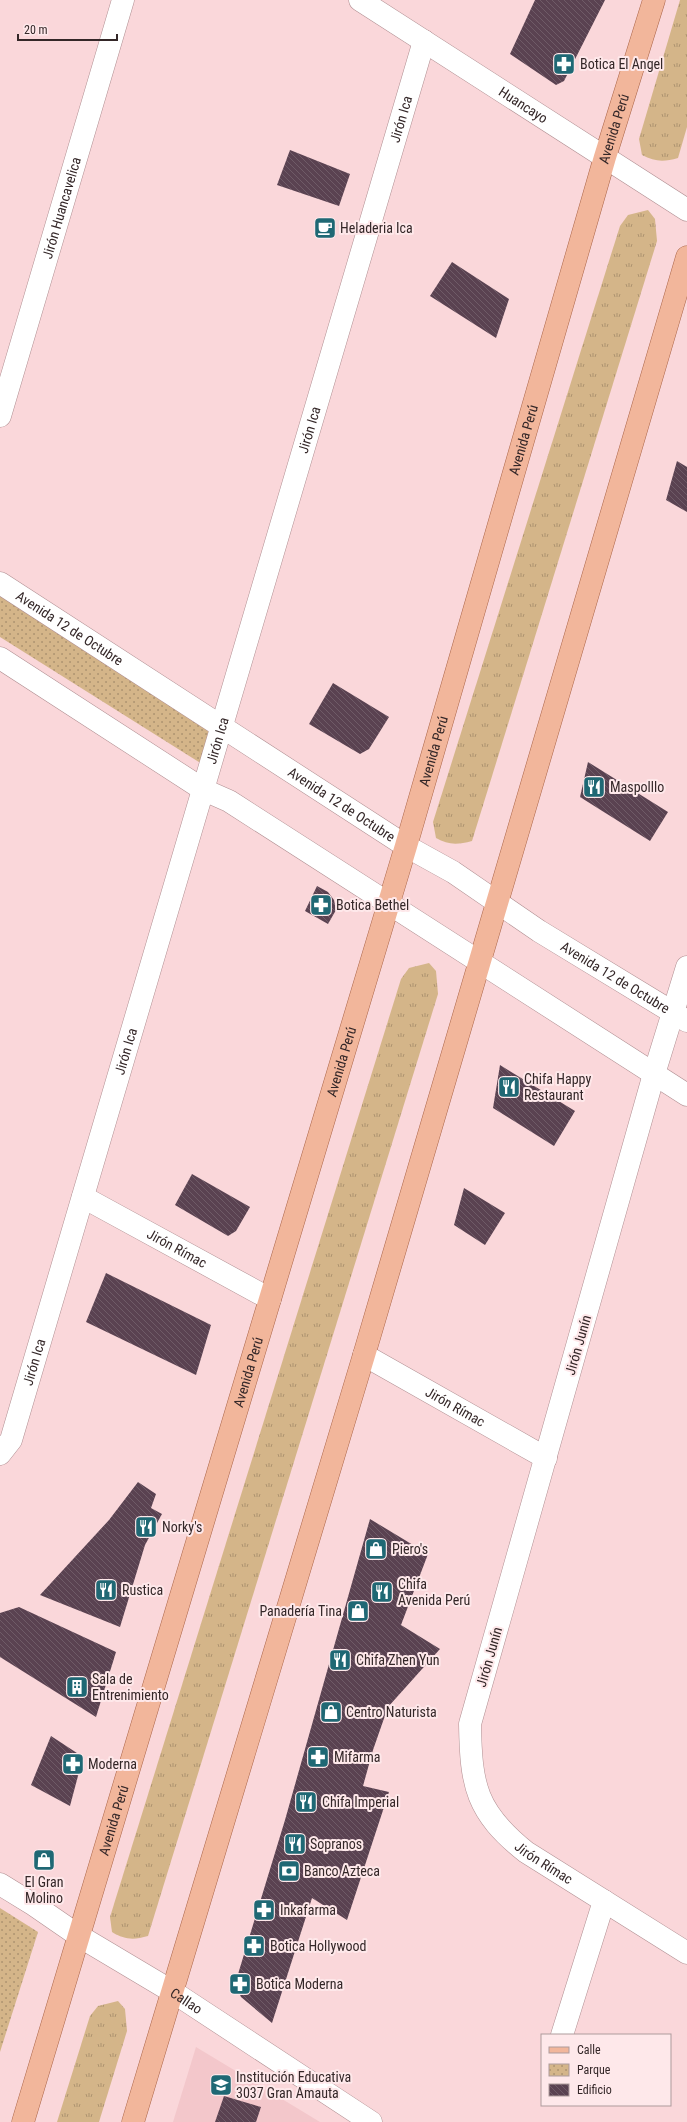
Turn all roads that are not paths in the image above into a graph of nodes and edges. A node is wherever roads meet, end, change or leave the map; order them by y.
1 (123, 0) edge
2 (360, 0) edge
3 (654, 0) edge
4 (424, 41) junction
5 (605, 157) junction
6 (687, 210) edge
7 (687, 257) edge
8 (0, 416) edge
9 (0, 582) edge
10 (0, 658) edge
11 (222, 728) junction
12 (204, 790) junction
13 (406, 846) junction
14 (498, 901) junction
15 (388, 905) junction
16 (480, 964) junction
17 (687, 967) edge
18 (680, 1016) edge
19 (654, 1074) junction
20 (687, 1095) edge
21 (83, 1197) junction
22 (270, 1298) junction
23 (364, 1355) junction
24 (5, 1447) edge
25 (546, 1458) junction
26 (470, 1724) joint
27 (0, 1884) edge
28 (604, 1901) junction
29 (78, 1936) junction
30 (686, 1946) edge
31 (173, 1992) junction
32 (562, 2034) edge
33 (22, 2122) edge
34 (133, 2122) edge
35 (371, 2122) edge

1 - 8 street, Jirón Huancavelica
2 - 4 street, Huancayo
3 - 5 main road, Avenida Perú
4 - 5 street, Huancayo
4 - 11 street, Jirón Ica
5 - 6 street, Huancayo
5 - 13 main road, Avenida Perú
7 - 14 main road
9 - 11 street, Avenida 12 de Octubre
10 - 12 street
11 - 12 street, Jirón Ica
11 - 13 street, Avenida 12 de Octubre
12 - 15 street
12 - 21 street, Jirón Ica
13 - 14 street, Avenida 12 de Octubre
13 - 15 main road, Avenida Perú
14 - 16 main road
14 - 18 street, Avenida 12 de Octubre
15 - 16 street
15 - 22 main road, Avenida Perú
16 - 19 street
16 - 23 main road
17 - 18 street, Jirón Junín
18 - 19 street, Jirón Junín
19 - 20 street
19 - 25 street, Jirón Junín
21 - 22 street, Jirón Rímac
21 - 24 street, Jirón Ica
22 - 29 main road, Avenida Perú
23 - 25 street, Jirón Rímac
23 - 31 main road
25 - 26 street, Jirón Junín
26 - 28 street, Jirón Rímac
27 - 29 street, Callao
28 - 30 street, Jirón Rímac
28 - 32 street
29 - 31 street, Callao
29 - 33 main road, Avenida Perú
31 - 34 main road
31 - 35 street, Callao

